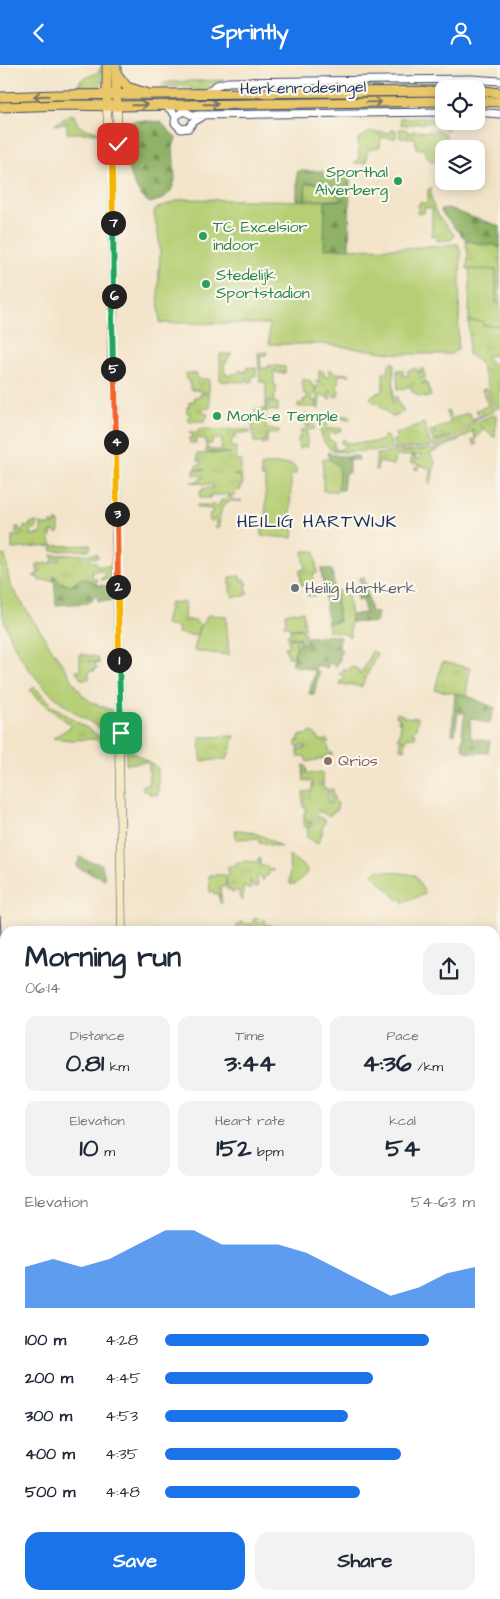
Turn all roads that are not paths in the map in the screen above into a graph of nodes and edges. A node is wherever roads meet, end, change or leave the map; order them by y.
1 (111, 69) edge
2 (500, 81) edge
3 (435, 91) edge
4 (485, 92) edge
5 (500, 93) edge
6 (149, 94) junction
7 (204, 94) junction
8 (96, 95) junction
9 (107, 95) junction
10 (117, 95) junction
11 (0, 97) edge
12 (435, 101) edge
13 (485, 102) edge
14 (500, 103) edge
15 (107, 105) junction
16 (162, 105) junction
17 (117, 106) junction
18 (0, 107) edge
19 (435, 112) edge
20 (485, 112) edge
21 (500, 113) edge
22 (176, 116) junction
23 (192, 119) junction
24 (112, 167) junction
25 (122, 926) edge

1 - 6 main road
1 - 8 main road
1 - 9 main road
1 - 10 main road
2 - 7 street, Herkenrodesingel
3 - 7 main road, Herkenrodesingel
4 - 5 main road
6 - 7 main road, Herkenrodesingel
6 - 10 main road, Herkenrodesingel
8 - 9 main road, Herkenrodesingel
8 -> 11 main road, Herkenrodesingel
9 - 10 main road, Herkenrodesingel
9 - 15 main road
10 - 17 main road
16 -> 12 main road, Herkenrodesingel
13 - 14 main road
15 - 17 main road, Herkenrodesingel
15 - 18 main road, Herkenrodesingel
15 - 24 main road
17 -> 16 main road, Herkenrodesingel
16 - 22 street, Herkenrodesingel
17 - 24 main road
19 - 23 street, Herkenrodesingel
20 - 21 street
22 - 23 street, Herkenrodesingel
22 - 23 street, Herkenrodesingel
24 - 25 main road

